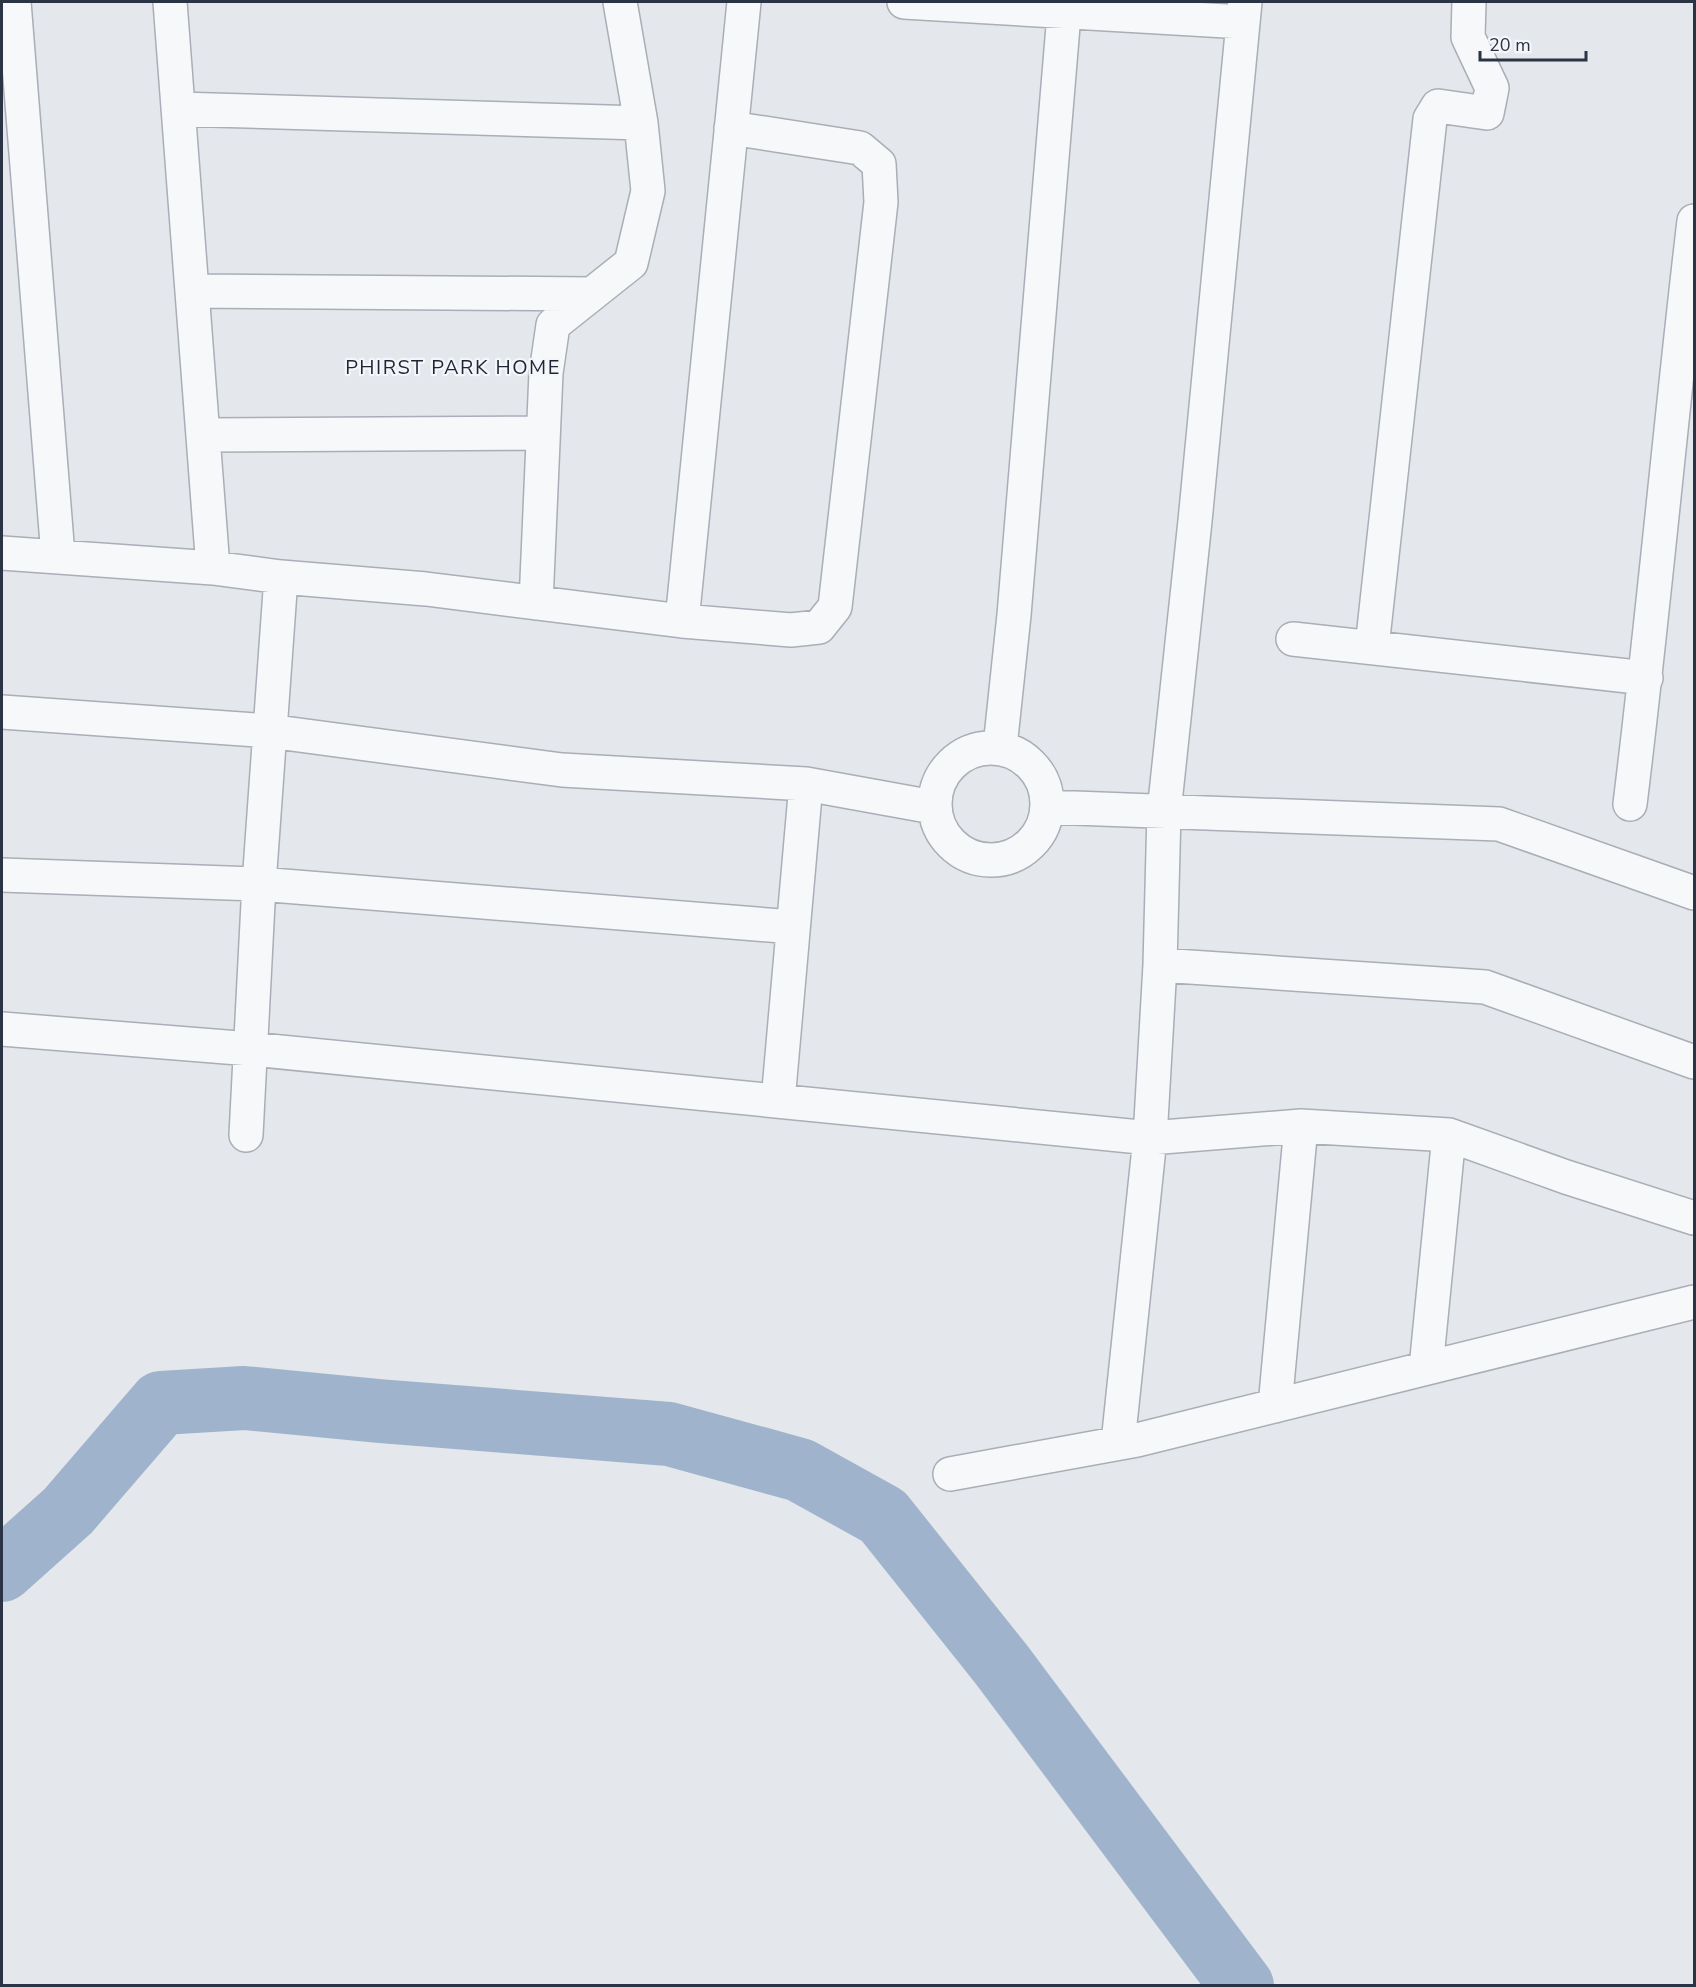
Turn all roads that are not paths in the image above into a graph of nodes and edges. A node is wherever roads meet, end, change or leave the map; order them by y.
1 (14, 2) edge
2 (170, 2) edge
3 (620, 2) edge
4 (744, 2) edge
5 (904, 2) edge
6 (1469, 2) edge
7 (1065, 7) edge
8 (1244, 12) edge
9 (178, 109) junction
10 (641, 123) junction
11 (731, 128) junction
12 (1695, 221) edge
13 (192, 291) junction
14 (592, 294) junction
15 (1687, 341) edge
16 (1685, 389) edge
17 (1695, 427) edge
18 (543, 433) junction
19 (203, 435) junction
20 (1668, 452) junction
21 (2, 553) edge
22 (58, 556) junction
23 (213, 568) junction
24 (281, 577) junction
25 (536, 603) junction
26 (682, 621) junction
27 (1293, 639) dead end
28 (1372, 647) junction
29 (1646, 678) junction
30 (2, 712) edge
31 (269, 731) junction
32 (1000, 747) junction
33 (806, 784) junction
34 (1630, 804) dead end
35 (933, 807) junction
36 (1048, 807) junction
37 (1164, 812) junction
38 (2, 875) edge
39 (260, 884) junction
40 (1695, 893) edge
41 (793, 927) junction
42 (1160, 965) junction
43 (2, 1029) edge
44 (251, 1049) junction
45 (1695, 1062) edge
46 (778, 1101) junction
47 (1301, 1126) junction
48 (246, 1135) dead end
49 (1449, 1135) junction
50 (1150, 1138) junction
51 (1695, 1218) edge
52 (1695, 1302) edge
53 (1426, 1368) junction
54 (1275, 1406) junction
55 (1118, 1443) junction
56 (950, 1474) dead end

1 - 22 street
2 - 9 street
3 - 10 street
4 - 11 street
5 - 7 street
6 - 28 street
7 - 8 street
7 - 32 street
8 - 37 street
9 - 10 street
9 - 13 street
10 - 14 street
11 - 26 street
11 - 26 street
12 - 15 street
13 - 14 street
13 - 19 street
14 - 18 street
15 - 16 street
16 - 20 street
17 - 20 street
18 - 19 street
18 - 25 street
19 - 23 street
20 - 29 street
21 - 22 street
22 - 23 street
23 - 24 street
24 - 25 street
24 - 31 street
25 - 26 street
27 - 28 street
28 - 29 street
29 - 34 street
30 - 31 street
31 - 33 street
31 - 39 street
32 - 35 street
32 - 36 street
33 - 35 street
33 - 41 street
35 - 36 street
36 - 37 street
37 - 40 street
37 - 42 street
38 - 39 street
39 - 41 street
39 - 44 street
41 - 46 street
42 - 45 street
42 - 50 street
43 - 44 street
44 - 46 street
44 - 48 street
46 - 50 street
47 - 49 street
47 - 50 street
47 - 54 street
49 - 51 street
49 - 53 street
50 - 55 street
52 - 53 street
53 - 54 street
54 - 55 street
55 - 56 street

